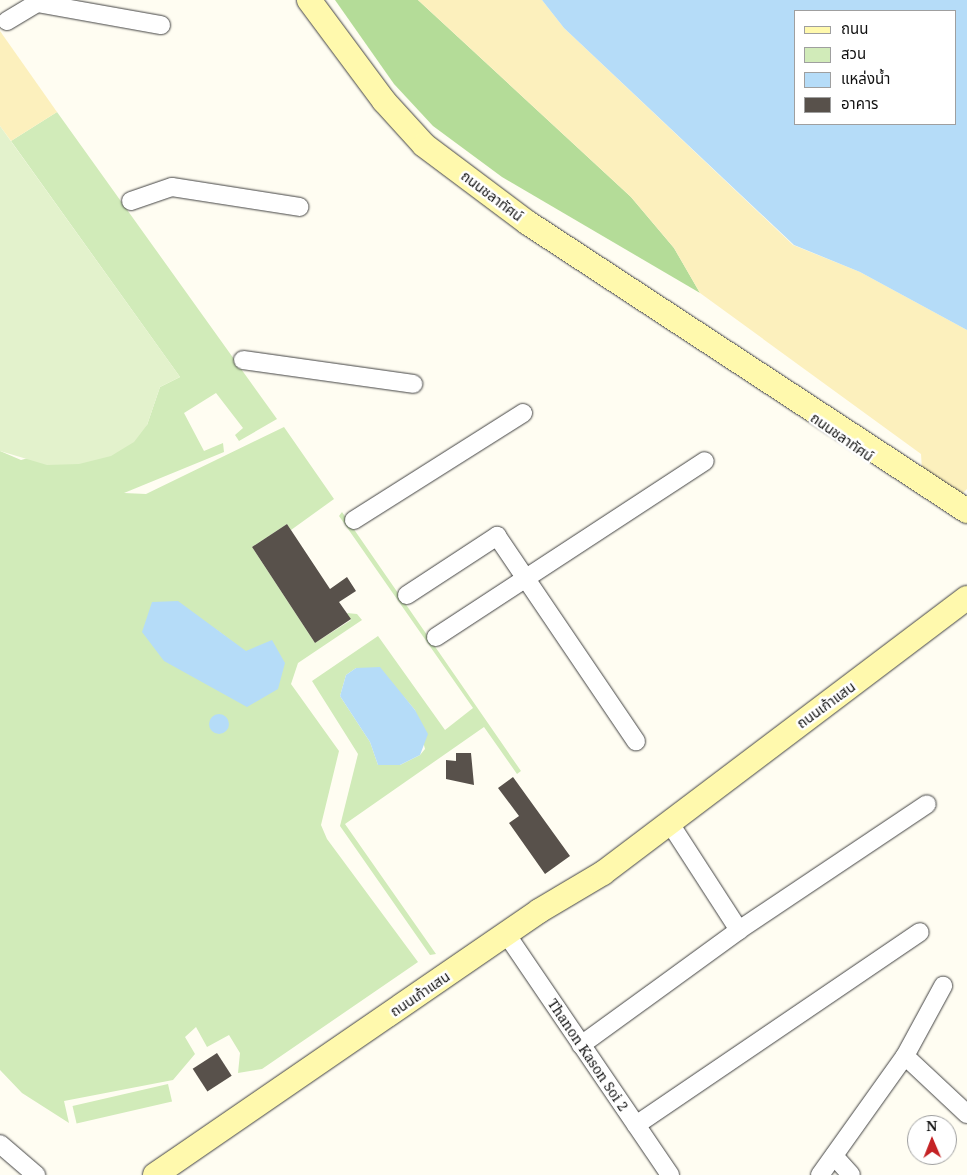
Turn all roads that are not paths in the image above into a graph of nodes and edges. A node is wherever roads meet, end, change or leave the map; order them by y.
1 (309, 0) edge
2 (7, 21) dead end
3 (161, 25) dead end
4 (131, 201) dead end
5 (299, 207) dead end
6 (716, 347) junction
7 (243, 360) dead end
8 (413, 384) dead end
9 (523, 413) dead end
10 (705, 461) dead end
11 (967, 512) edge
12 (354, 520) dead end
13 (967, 528) edge
14 (528, 578) junction
15 (407, 595) dead end
16 (967, 598) edge
17 (967, 621) edge
18 (436, 637) dead end
19 (636, 741) dead end
20 (927, 804) dead end
21 (676, 817) junction
22 (739, 930) junction
23 (920, 932) dead end
24 (506, 935) junction
25 (943, 986) dead end
26 (581, 1045) junction
27 (906, 1056) junction
28 (967, 1114) edge
29 (636, 1125) junction
30 (0, 1144) edge
31 (834, 1156) junction
32 (36, 1175) edge
33 (155, 1175) edge
34 (670, 1175) edge
35 (820, 1175) edge
36 (851, 1175) edge

1 - 6 main road, ถนนชลาทัศน์
2 - 3 street
4 - 5 street
6 - 11 main road, ถนนชลาทัศน์
6 - 13 main road, ถนนชลาทัศน์
7 - 8 street
9 - 12 street
10 - 14 street
14 - 15 street
14 - 18 street
14 - 19 street
16 - 21 main road, ถนนเก้าแสน
17 - 21 main road, ถนนเก้าแสน
20 - 22 street
21 - 22 street
21 - 24 main road, ถนนเก้าแสน
22 - 26 street
23 - 29 street
24 - 26 street, Thanon Kason Soi 2
24 - 33 main road, ถนนเก้าแสน
25 - 27 street
26 - 29 street, Thanon Kason Soi 2
27 - 28 street
27 - 31 street
29 - 34 street, Thanon Kason Soi 2
30 - 32 street
31 - 35 street
31 - 36 street

